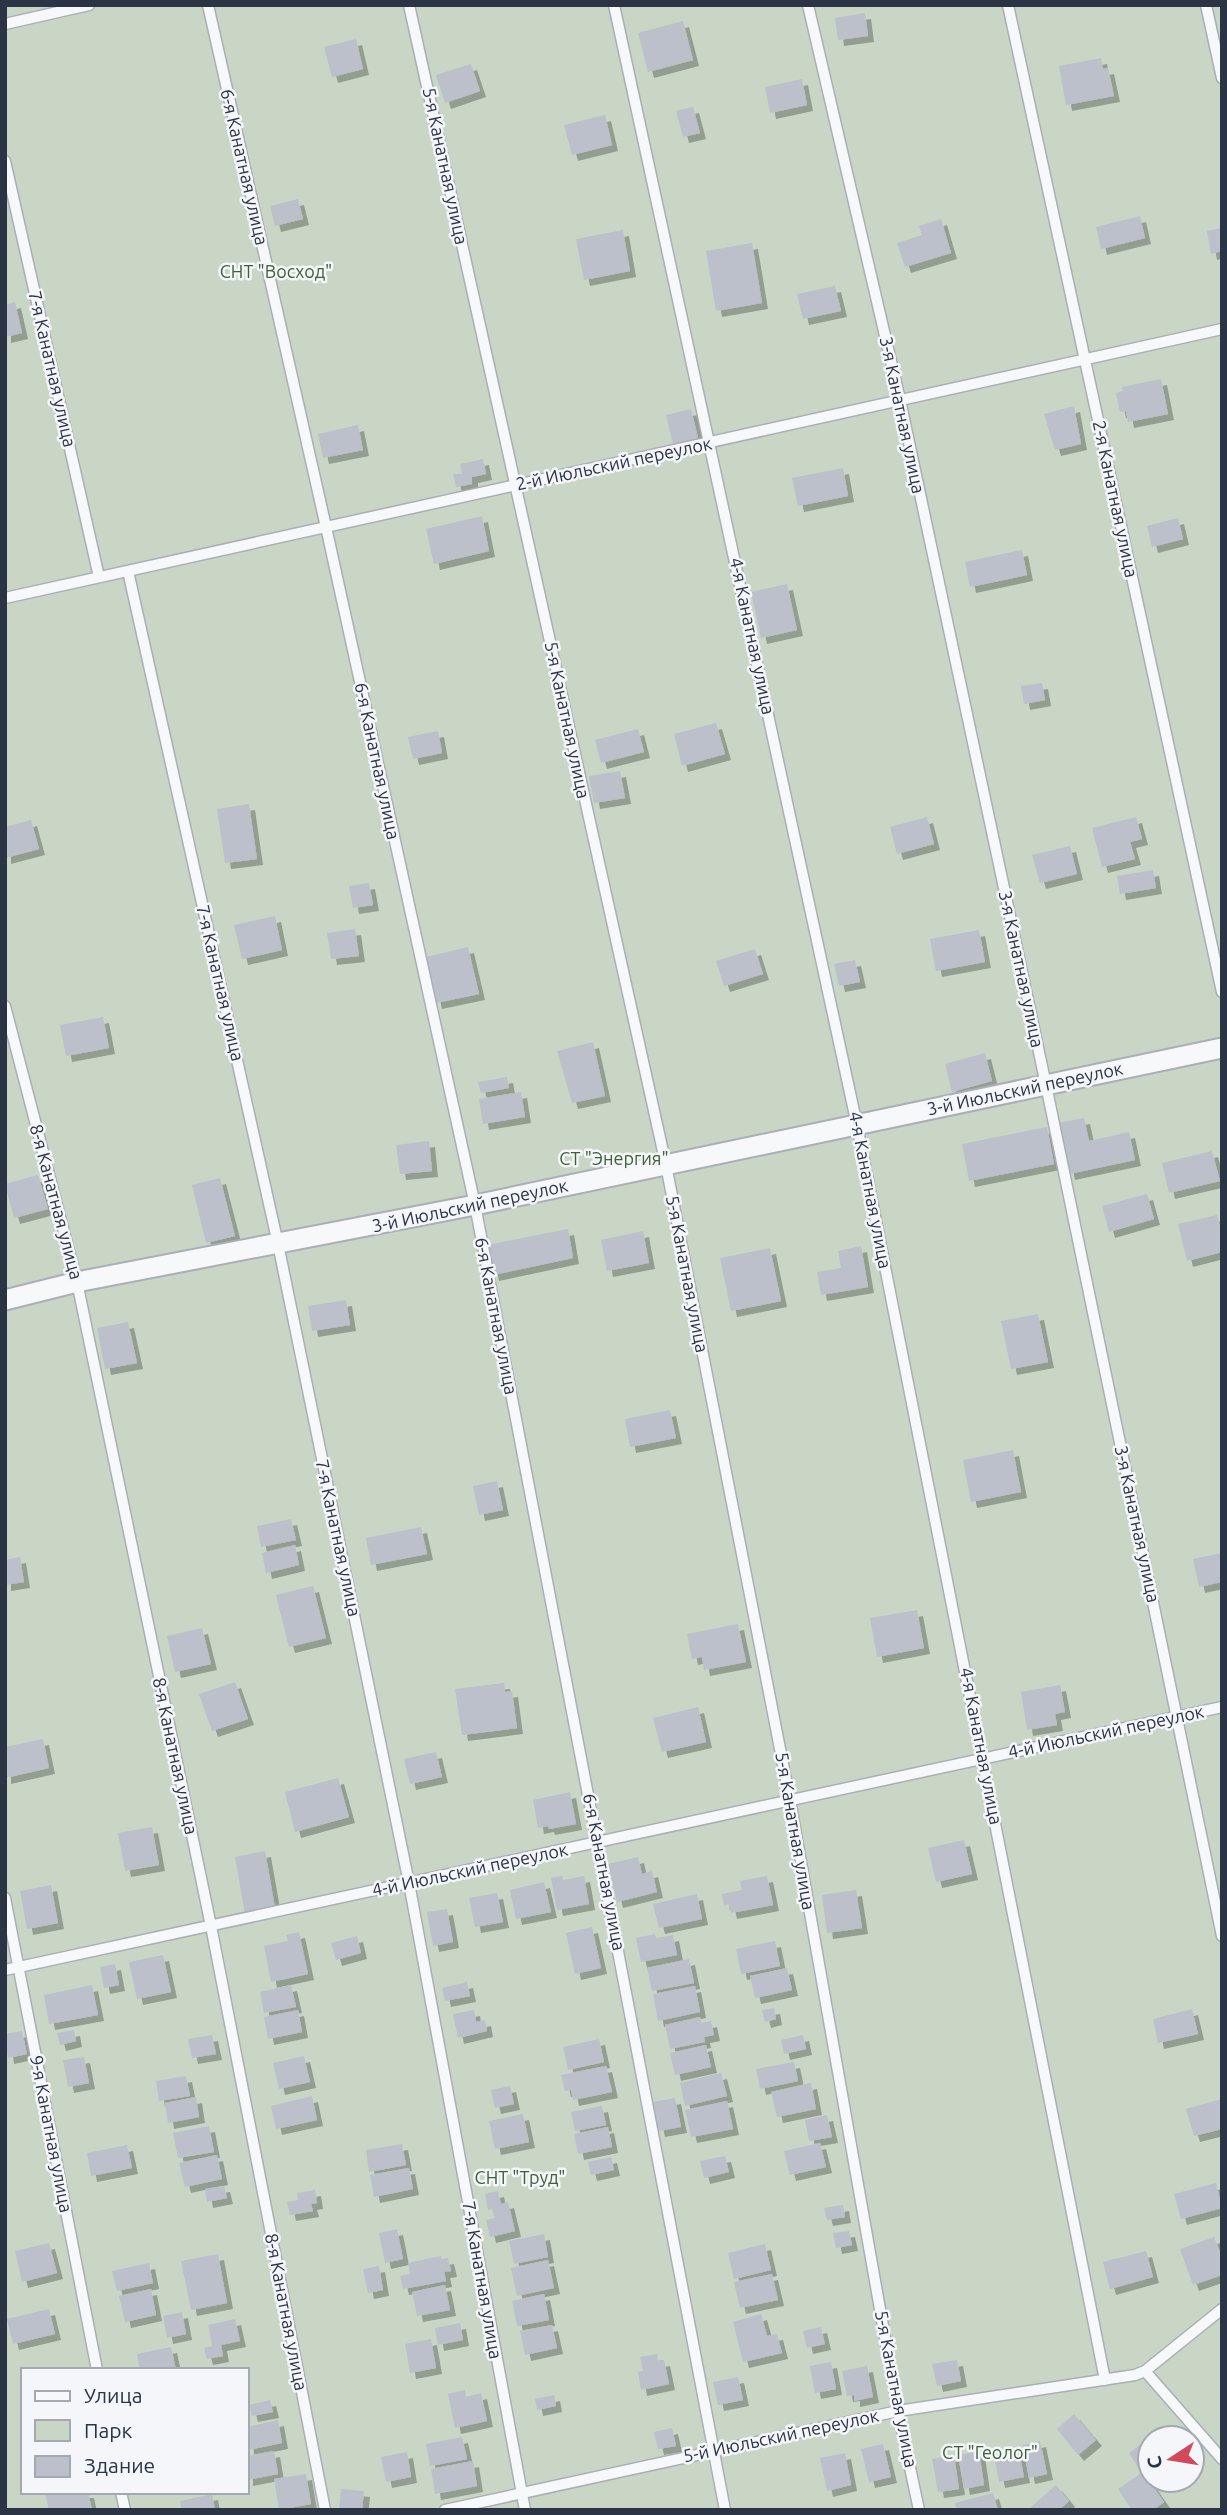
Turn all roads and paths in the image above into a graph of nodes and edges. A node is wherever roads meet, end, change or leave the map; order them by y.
1 (89, 5) edge
2 (208, 5) edge
3 (409, 5) edge
4 (614, 5) edge
5 (808, 5) edge
6 (1008, 5) edge
7 (1206, 5) edge
8 (5, 23) edge
9 (1222, 78) edge
10 (5, 160) edge
11 (1222, 329) edge
12 (1085, 359) junction
13 (900, 400) junction
14 (710, 442) junction
15 (515, 485) junction
16 (326, 527) junction
17 (128, 571) junction
18 (99, 577) junction
19 (5, 598) edge
20 (1222, 992) edge
21 (5, 1006) edge
22 (1222, 1048) edge
23 (1045, 1085) junction
24 (857, 1125) junction
25 (666, 1165) junction
26 (475, 1205) junction
27 (278, 1244) junction
28 (77, 1282) junction
29 (5, 1300) edge
30 (1222, 1707) edge
31 (1176, 1716) junction
32 (983, 1758) junction
33 (790, 1800) junction
34 (598, 1842) junction
35 (409, 1883) junction
36 (5, 1898) edge
37 (211, 1926) junction
38 (1222, 1936) edge
39 (19, 1967) junction
40 (5, 1970) edge
41 (1222, 2309) edge
42 (97, 2368) edge
43 (1145, 2371) junction
44 (1105, 2380) junction
45 (898, 2411) junction
46 (713, 2451) junction
47 (1222, 2459) edge
48 (522, 2494) junction
49 (325, 2510) edge
50 (445, 2510) edge
51 (525, 2510) edge
52 (725, 2510) edge
53 (919, 2510) edge

1 - 8 lane
2 - 16 lane, 6-я Канатная улица
3 - 15 lane, 5-я Канатная улица
4 - 14 lane, 4-я Канатная улица
5 - 13 lane, 3-я Канатная улица
6 - 12 lane, 2-я Канатная улица
7 - 9 lane
10 - 18 lane, 7-я Канатная улица
11 - 12 lane, 2-й Июльский переулок
12 - 13 lane, 2-й Июльский переулок
12 - 20 lane, 2-я Канатная улица
13 - 14 lane, 2-й Июльский переулок
13 - 23 lane, 3-я Канатная улица
14 - 15 lane, 2-й Июльский переулок
14 - 24 lane, 4-я Канатная улица
15 - 16 lane, 2-й Июльский переулок
15 - 25 lane, 5-я Канатная улица
16 - 17 lane, 2-й Июльский переулок
16 - 26 lane, 6-я Канатная улица
17 - 18 lane, 2-й Июльский переулок
17 - 27 lane, 7-я Канатная улица
18 - 19 lane, 2-й Июльский переулок
21 - 28 lane, 8-я Канатная улица
22 - 23 street, 3-й Июльский переулок
23 - 24 street, 3-й Июльский переулок
23 - 31 lane, 3-я Канатная улица
24 - 25 street, 3-й Июльский переулок
24 - 32 lane, 4-я Канатная улица
25 - 26 street, 3-й Июльский переулок
25 - 33 lane, 5-я Канатная улица
26 - 27 street, 3-й Июльский переулок
26 - 34 lane, 6-я Канатная улица
27 - 28 street, 3-й Июльский переулок
27 - 35 lane, 7-я Канатная улица
28 - 29 street, 3-й Июльский переулок
28 - 37 lane, 8-я Канатная улица
30 - 31 lane, 4-й Июльский переулок
31 - 32 lane, 4-й Июльский переулок
31 - 38 lane, 3-я Канатная улица
32 - 33 lane, 4-й Июльский переулок
32 - 44 lane, 4-я Канатная улица
33 - 34 lane, 4-й Июльский переулок
33 - 45 lane, 5-я Канатная улица
34 - 35 lane, 4-й Июльский переулок
34 - 46 lane, 6-я Канатная улица
35 - 37 lane, 4-й Июльский переулок
35 - 48 lane, 7-я Канатная улица
36 - 39 lane, 9-я Канатная улица
37 - 39 lane, 4-й Июльский переулок
37 - 49 lane, 8-я Канатная улица
39 - 40 lane, 4-й Июльский переулок
39 - 42 lane, 9-я Канатная улица
41 - 43 lane, 5-й Июльский переулок
43 - 44 lane, 5-й Июльский переулок
43 - 47 lane
44 - 45 lane, 5-й Июльский переулок
45 - 46 lane, 5-й Июльский переулок
45 - 53 lane, 5-я Канатная улица
46 - 48 lane, 5-й Июльский переулок
46 - 52 lane, 6-я Канатная улица
48 - 50 lane, 5-й Июльский переулок
48 - 51 lane, 7-я Канатная улица

